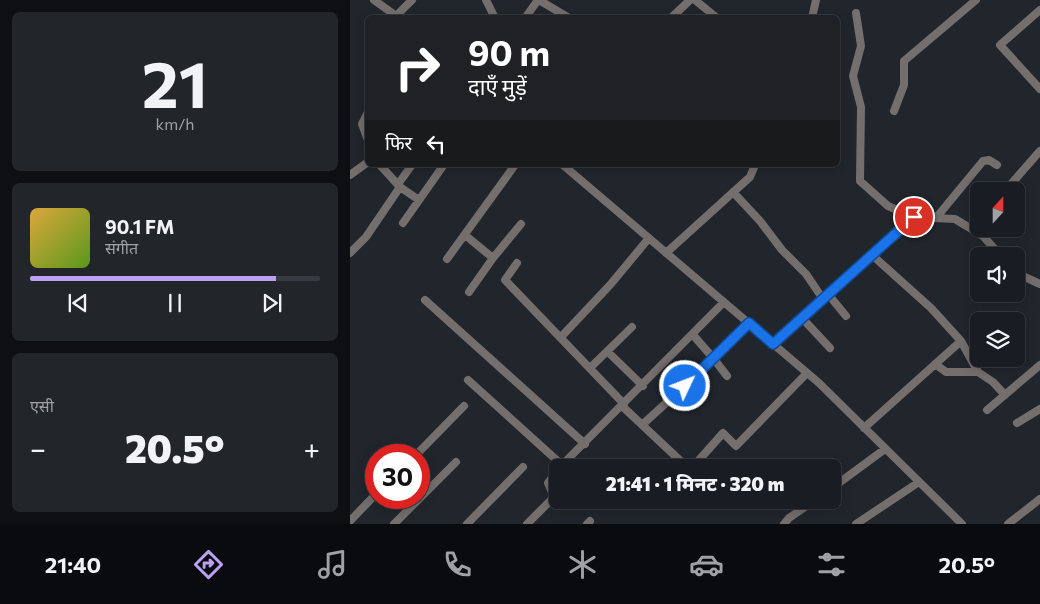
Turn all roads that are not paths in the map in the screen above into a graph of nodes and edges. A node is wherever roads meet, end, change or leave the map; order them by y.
1 (374, 0) edge
2 (412, 0) edge
3 (486, 0) edge
4 (538, 0) edge
5 (690, 0) edge
6 (695, 0) edge
7 (816, 0) edge
8 (976, 0) edge
9 (1040, 10) edge
10 (856, 13) dead end
11 (393, 15) edge
12 (398, 15) edge
13 (494, 15) edge
14 (527, 15) edge
15 (564, 15) edge
16 (674, 15) edge
17 (713, 15) edge
18 (813, 15) edge
19 (1040, 88) edge
20 (894, 111) dead end
21 (365, 118) edge
22 (365, 132) edge
23 (1040, 151) edge
24 (365, 164) edge
25 (997, 165) dead end
26 (382, 167) edge
27 (411, 167) edge
28 (442, 167) edge
29 (514, 167) edge
30 (565, 167) edge
31 (754, 167) edge
32 (350, 175) edge
33 (1013, 182) edge
34 (399, 186) junction
35 (733, 192) junction
36 (419, 200) junction
37 (914, 217) junction
38 (936, 218) junction
39 (403, 224) dead end
40 (520, 224) dead end
41 (970, 226) edge
42 (464, 235) junction
43 (649, 238) junction
44 (983, 238) edge
45 (992, 247) edge
46 (666, 253) junction
47 (350, 254) edge
48 (872, 255) junction
49 (493, 258) junction
50 (447, 259) dead end
51 (517, 263) dead end
52 (1025, 276) edge
53 (1040, 284) edge
54 (469, 292) dead end
55 (825, 297) junction
56 (425, 300) dead end
57 (724, 302) junction
58 (846, 316) dead end
59 (802, 318) junction
60 (749, 323) junction
61 (632, 326) dead end
62 (693, 335) junction
63 (561, 337) junction
64 (961, 340) junction
65 (773, 344) junction
66 (830, 348) dead end
67 (608, 352) junction
68 (714, 359) junction
69 (935, 364) junction
70 (1040, 365) edge
71 (591, 368) junction
72 (978, 372) junction
73 (807, 373) junction
74 (727, 376) dead end
75 (468, 380) dead end
76 (643, 386) junction
77 (1005, 395) junction
78 (623, 405) junction
79 (464, 406) dead end
80 (1040, 409) edge
81 (987, 410) dead end
82 (1017, 423) dead end
83 (642, 425) junction
84 (864, 428) junction
85 (427, 444) edge
86 (585, 444) junction
87 (885, 449) junction
88 (552, 459) edge
89 (569, 459) edge
90 (678, 459) edge
91 (700, 459) edge
92 (456, 462) dead end
93 (523, 467) dead end
94 (841, 481) edge
95 (919, 482) junction
96 (1040, 499) edge
97 (549, 502) edge
98 (365, 505) edge
99 (802, 509) edge
100 (350, 521) edge
101 (394, 524) edge
102 (466, 524) edge
103 (528, 524) edge
104 (784, 524) edge
105 (856, 524) edge
106 (962, 524) edge
107 (1008, 524) edge

1 - 11 street
2 - 12 street
3 - 13 street
4 - 14 street
4 - 15 street
5 - 16 street
6 - 17 street
7 - 18 street
8 - 20 street
9 - 19 street
10 - 37 street
21 - 22 street
23 - 33 street
24 - 32 street
25 - 38 street
26 - 34 street
27 - 34 street
28 - 36 street
29 - 42 street
30 - 43 street
31 - 35 street
34 - 36 street
34 - 47 street
35 - 46 street
35 - 55 street
36 - 39 street
37 - 38 street
37 - 48 street
38 - 41 street
40 - 49 street
42 - 49 street
42 - 50 street
43 - 46 street
43 - 63 street
44 - 45 street
46 - 57 street
48 - 55 street
48 - 64 street
49 - 54 street
51 - 63 street
52 - 53 street
55 - 58 street
55 - 59 street
56 - 86 street
57 - 60 street
57 - 62 street
59 - 65 street
59 - 66 street
60 - 65 street
60 - 68 street
61 - 67 street
62 - 68 street
62 - 76 street
63 - 71 street
64 - 69 street
64 - 72 street
65 - 73 street
67 - 71 street
67 - 76 street
68 - 74 street
68 - 83 street
69 - 72 street
69 - 84 street
70 - 77 street
71 - 78 street
72 - 77 street
73 - 84 street
73 - 91 street
75 - 88 street
76 - 78 street
77 - 81 street
78 - 83 street
78 - 86 street
79 - 85 street
80 - 82 street
83 - 90 street
84 - 87 street
86 - 89 street
87 - 94 street
87 - 95 street
92 - 101 street
93 - 102 street
95 - 105 street
95 - 106 street
96 - 107 street
97 - 103 street
98 - 100 street
99 - 104 street

